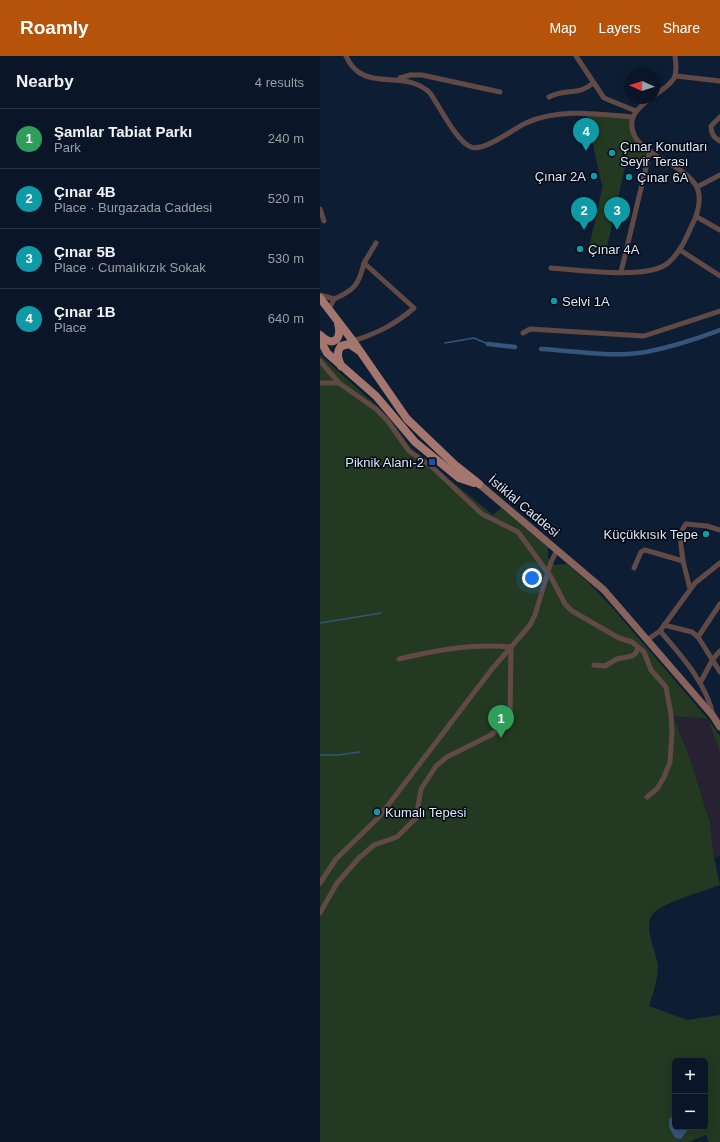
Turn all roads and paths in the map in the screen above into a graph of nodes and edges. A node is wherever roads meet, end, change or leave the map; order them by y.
1 (346, 56) edge
2 (576, 56) edge
3 (675, 56) edge
4 (676, 76) junction
5 (397, 79) junction
6 (720, 81) edge
7 (594, 83) junction
8 (660, 91) edge
9 (500, 92) dead end
10 (549, 97) dead end
11 (644, 104) edge
12 (636, 111) junction
13 (632, 117) junction
14 (720, 117) edge
15 (720, 141) edge
16 (650, 151) junction
17 (720, 175) edge
18 (697, 187) junction
19 (320, 209) edge
20 (697, 217) junction
21 (324, 220) dead end
22 (720, 230) edge
23 (376, 243) dead end
24 (680, 250) junction
25 (364, 263) junction
26 (551, 268) dead end
27 (621, 272) junction
28 (720, 276) edge
29 (320, 295) edge
30 (320, 298) edge
31 (334, 299) junction
32 (329, 309) junction
33 (720, 311) edge
34 (338, 320) junction
35 (523, 334) dead end
36 (320, 335) edge
37 (320, 339) edge
38 (353, 341) junction
39 (360, 351) junction
40 (320, 361) edge
41 (341, 366) junction
42 (320, 383) edge
43 (339, 383) junction
44 (479, 484) junction
45 (720, 530) edge
46 (557, 550) junction
47 (683, 561) junction
48 (720, 563) edge
49 (634, 568) dead end
50 (548, 573) junction
51 (690, 589) junction
52 (720, 604) edge
53 (664, 624) junction
54 (660, 631) junction
55 (698, 637) junction
56 (647, 640) junction
57 (511, 647) junction
58 (638, 647) junction
59 (720, 651) edge
60 (399, 659) dead end
61 (713, 659) junction
62 (594, 665) dead end
63 (720, 672) edge
64 (700, 684) junction
65 (713, 716) junction
66 (720, 727) edge
67 (647, 797) dead end
68 (320, 883) edge
69 (320, 913) edge

1 - 5 street
2 - 7 street
3 - 4 street
4 - 6 street
4 - 8 street
5 - 9 street
5 - 13 street
7 - 10 street
7 - 12 street
11 - 12 street
12 - 13 street
13 - 16 street
14 - 15 street
16 - 18 street
16 - 27 street
17 - 18 street
18 - 20 street
19 - 21 street
20 - 22 street
20 - 24 street
23 - 25 street
24 - 27 street
24 - 28 street
25 - 31 street
25 - 38 street
26 - 27 street
29 - 31 street
30 - 32 main road, İstiklal Caddesi
31 - 32 street
32 - 34 main road, İstiklal Caddesi
33 - 35 street
34 - 36 main road
34 - 38 main road, İstiklal Caddesi
37 - 41 main road
38 - 39 main road, İstiklal Caddesi
39 - 41 main road
39 - 44 main road, İstiklal Caddesi
40 - 43 street
41 - 44 main road
42 - 43 street
43 - 50 street
44 - 46 main road, İstiklal Caddesi
45 - 47 street
46 - 50 street
46 - 56 main road, İstiklal Caddesi
47 - 49 street
47 - 51 street
48 - 51 street
50 - 57 street
50 - 58 street
51 - 53 street
52 - 55 street
53 - 54 street
53 - 55 street
54 - 56 street
54 - 64 street
55 - 61 street
56 - 65 main road, İstiklal Caddesi
57 - 60 street
57 - 68 street
57 - 69 street
58 - 62 street
58 - 67 street
59 - 61 street
61 - 63 street
61 - 64 street
64 - 65 street
65 - 66 main road, İstiklal Caddesi

